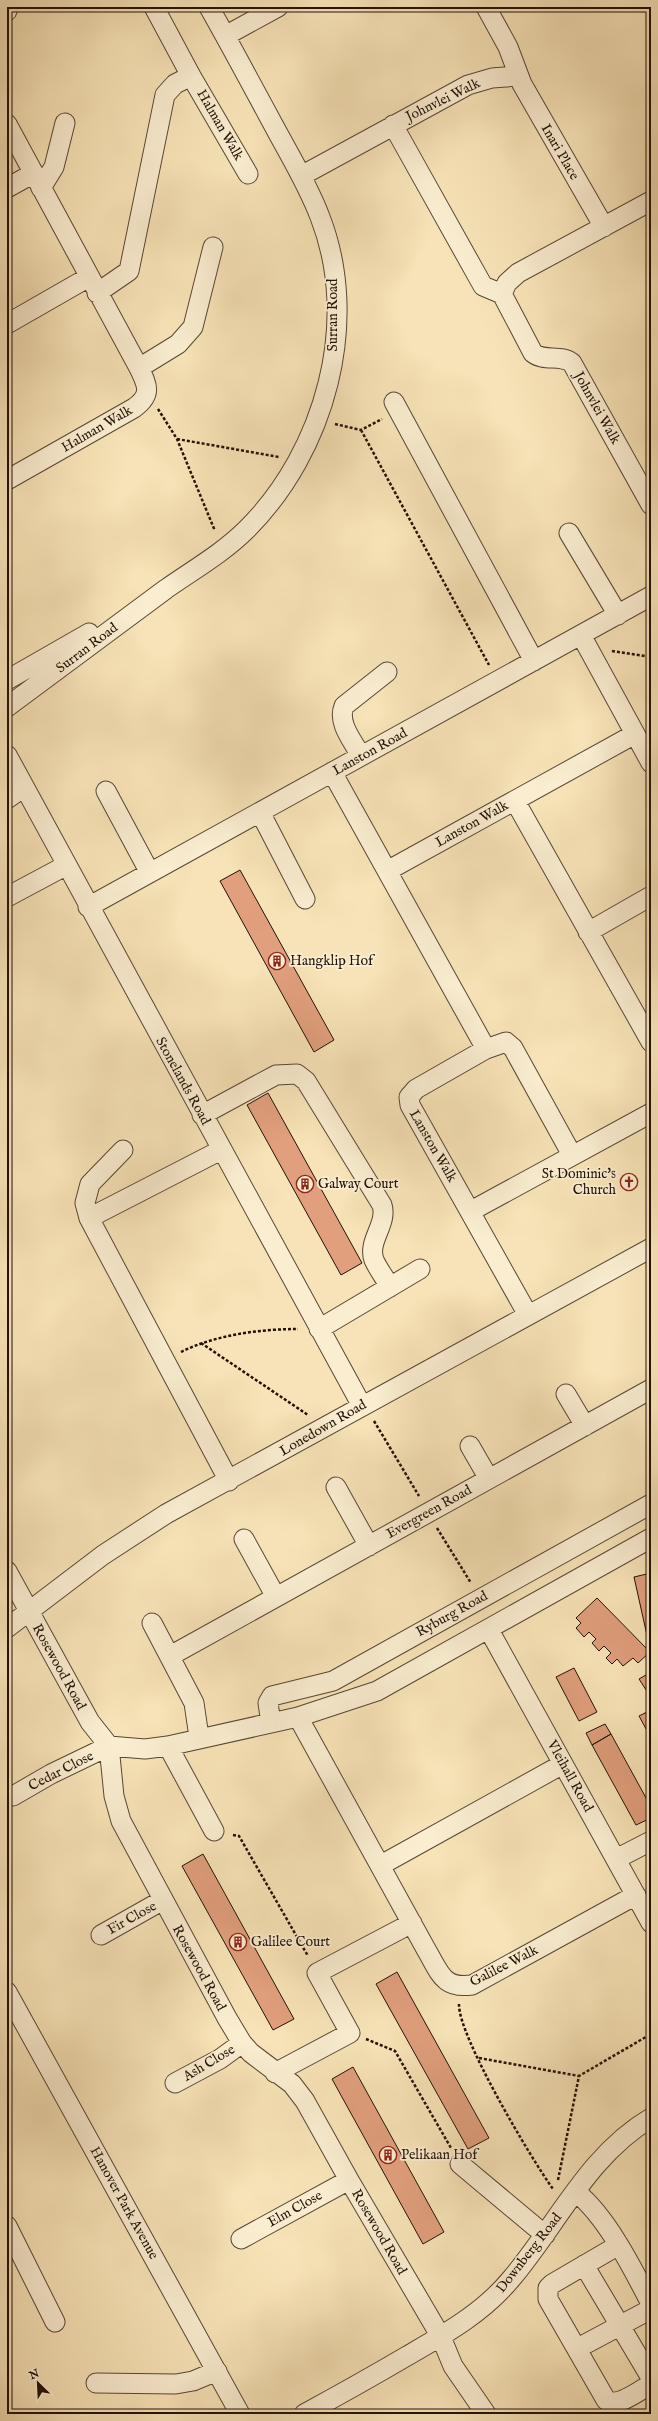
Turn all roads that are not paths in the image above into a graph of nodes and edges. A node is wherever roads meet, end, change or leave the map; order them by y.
1 (8, 7) edge
2 (154, 7) edge
3 (209, 7) edge
4 (278, 7) edge
5 (486, 7) edge
6 (7, 11) edge
7 (225, 36) junction
8 (191, 76) junction
9 (518, 76) junction
10 (65, 123) dead end
11 (7, 124) edge
12 (393, 125) junction
13 (248, 174) dead end
14 (301, 176) junction
15 (37, 181) junction
16 (7, 188) edge
17 (651, 201) edge
18 (604, 227) junction
19 (213, 247) dead end
20 (93, 285) junction
21 (502, 294) junction
22 (7, 324) edge
23 (139, 368) junction
24 (396, 406) road end
25 (7, 480) edge
26 (646, 481) edge
27 (651, 505) edge
28 (569, 533) dead end
29 (166, 589) junction
30 (651, 596) edge
31 (618, 615) junction
32 (581, 635) junction
33 (534, 661) junction
34 (387, 672) dead end
35 (7, 680) edge
36 (7, 707) edge
37 (635, 734) junction
38 (7, 755) edge
39 (361, 756) junction
40 (651, 763) edge
41 (332, 772) junction
42 (24, 787) junction
43 (106, 791) dead end
44 (7, 799) edge
45 (516, 801) junction
46 (260, 812) junction
47 (65, 866) junction
48 (387, 871) junction
49 (150, 872) junction
50 (651, 896) edge
51 (7, 897) edge
52 (305, 899) dead end
53 (88, 907) junction
54 (588, 932) junction
55 (651, 1042) edge
56 (486, 1049) junction
57 (651, 1113) edge
58 (202, 1115) junction
59 (123, 1150) dead end
60 (221, 1150) junction
61 (572, 1156) junction
62 (471, 1211) junction
63 (90, 1218) junction
64 (651, 1248) edge
65 (420, 1269) dead end
66 (390, 1287) junction
67 (528, 1315) junction
68 (319, 1329) junction
69 (651, 1389) edge
70 (566, 1394) dead end
71 (362, 1406) junction
72 (585, 1426) junction
73 (470, 1446) dead end
74 (489, 1479) junction
75 (229, 1481) junction
76 (336, 1487) dead end
77 (651, 1504) edge
78 (651, 1538) edge
79 (244, 1539) dead end
80 (369, 1546) junction
81 (7, 1571) edge
82 (276, 1597) junction
83 (29, 1611) junction
84 (152, 1624) dead end
85 (7, 1628) edge
86 (489, 1630) junction
87 (170, 1656) junction
88 (298, 1717) junction
89 (271, 1723) junction
90 (199, 1738) junction
91 (109, 1746) junction
92 (168, 1746) junction
93 (563, 1764) junction
94 (13, 1789) edge
95 (214, 1831) road end
96 (651, 1841) edge
97 (616, 1859) junction
98 (381, 1865) junction
99 (636, 1895) junction
100 (163, 1900) junction
101 (412, 1923) junction
102 (651, 1923) edge
103 (101, 1935) dead end
104 (7, 1992) edge
105 (242, 2043) junction
106 (275, 2073) junction
107 (175, 2083) dead end
108 (651, 2118) edge
109 (460, 2164) road end
110 (349, 2180) junction
111 (576, 2192) junction
112 (7, 2226) edge
113 (544, 2236) junction
114 (241, 2239) dead end
115 (617, 2246) junction
116 (584, 2265) junction
117 (648, 2292) edge
118 (651, 2309) edge
119 (55, 2322) dead end
120 (620, 2326) junction
121 (440, 2337) junction
122 (578, 2348) junction
123 (217, 2371) junction
124 (651, 2378) edge
125 (96, 2383) dead end
126 (651, 2384) edge
127 (240, 2414) edge
128 (304, 2414) edge
129 (486, 2414) edge

1 - 6 street
2 - 8 street, Halman Walk
3 - 7 street, Surran Road
4 - 7 street
5 - 9 street, Inari Place
7 - 14 street, Surran Road
8 - 13 street, Halman Walk
8 - 20 street, Halman Walk
9 - 12 street, Johnvlei Walk
9 - 18 street, Inari Place
10 - 15 street
11 - 15 street, Halman Walk
12 - 14 street, Johnvlei Walk
12 - 21 street, Johnvlei Walk
14 - 29 street, Surran Road
15 - 16 street
15 - 20 street, Halman Walk
17 - 18 street
18 - 21 street
19 - 23 street
20 - 22 street, Halman Walk
20 - 23 street, Halman Walk
21 - 26 street, Johnvlei Walk
23 - 25 street, Halman Walk
24 - 33 street
26 - 27 street, Johnvlei Walk
28 - 31 street
29 - 35 street, Surran Road
29 - 36 street, Surran Road
30 - 31 street, Lanston Road
31 - 32 street, Lanston Road
32 - 33 street, Lanston Road
32 - 37 street
33 - 39 street, Lanston Road
34 - 39 street
37 - 40 street
37 - 45 street, Lanston Walk
38 - 42 street, Stonelands Road
39 - 41 street, Lanston Road
41 - 46 street, Lanston Road
41 - 48 street
42 - 44 street
42 - 47 street, Stonelands Road
43 - 49 street
45 - 48 street, Lanston Walk
45 - 54 street, Lanston Walk
46 - 49 street, Lanston Road
46 - 52 street
47 - 51 street
47 - 53 street, Stonelands Road
48 - 56 street
49 - 53 street, Lanston Road
50 - 54 street
53 - 58 street, Stonelands Road
54 - 55 street, Lanston Walk
56 - 61 street, Lanston Walk
56 - 62 street, Lanston Walk
57 - 61 street
58 - 60 street, Stonelands Road
58 - 66 street
59 - 63 street
60 - 63 street
60 - 68 street, Stonelands Road
61 - 62 street
62 - 67 street, Lanston Walk
63 - 75 street
64 - 67 street, Lonedown Road
65 - 66 street
66 - 68 street
67 - 71 street, Lonedown Road
68 - 71 street, Stonelands Road
69 - 72 street, Evergreen Road
70 - 72 street
71 - 75 street, Lonedown Road
72 - 74 street, Evergreen Road
73 - 74 street
74 - 80 street, Evergreen Road
75 - 83 street, Lonedown Road
76 - 80 street
77 - 89 street, Ryburg Road
78 - 86 street
79 - 82 street
80 - 82 street, Evergreen Road
81 - 83 street, Rosewood Road
82 - 87 street, Evergreen Road
83 - 85 street, Lonedown Road
83 - 91 street, Rosewood Road
84 - 87 street
86 - 88 street
86 - 93 street, Vleihall Road
87 - 90 street
88 - 89 street
88 - 98 street, Galilee Walk
89 - 90 street
90 - 92 street
91 - 92 street
91 - 94 street, Cedar Close
91 - 100 street, Rosewood Road
92 - 95 street
93 - 97 street, Vleihall Road
93 - 98 street
96 - 97 street
97 - 99 street, Vleihall Road
98 - 101 street, Galilee Walk
99 - 101 street, Galilee Walk
99 - 102 street, Vleihall Road
100 - 103 street, Fir Close
100 - 105 street, Rosewood Road
101 - 106 street
104 - 123 street, Hanover Park Avenue
105 - 106 street, Rosewood Road
105 - 107 street, Ash Close
106 - 110 street, Rosewood Road
108 - 111 street, Downberg Road
109 - 113 street
110 - 114 street, Elm Close
110 - 121 street, Rosewood Road
111 - 113 street, Downberg Road
111 - 115 street
112 - 119 street
113 - 121 street, Downberg Road
115 - 116 street
115 - 117 street
116 - 120 street
116 - 122 street
118 - 120 street
120 - 122 street
120 - 124 street
121 - 128 street, Downberg Road
121 - 129 street, Rosewood Road
122 - 126 street
123 - 125 street
123 - 127 street, Hanover Park Avenue

